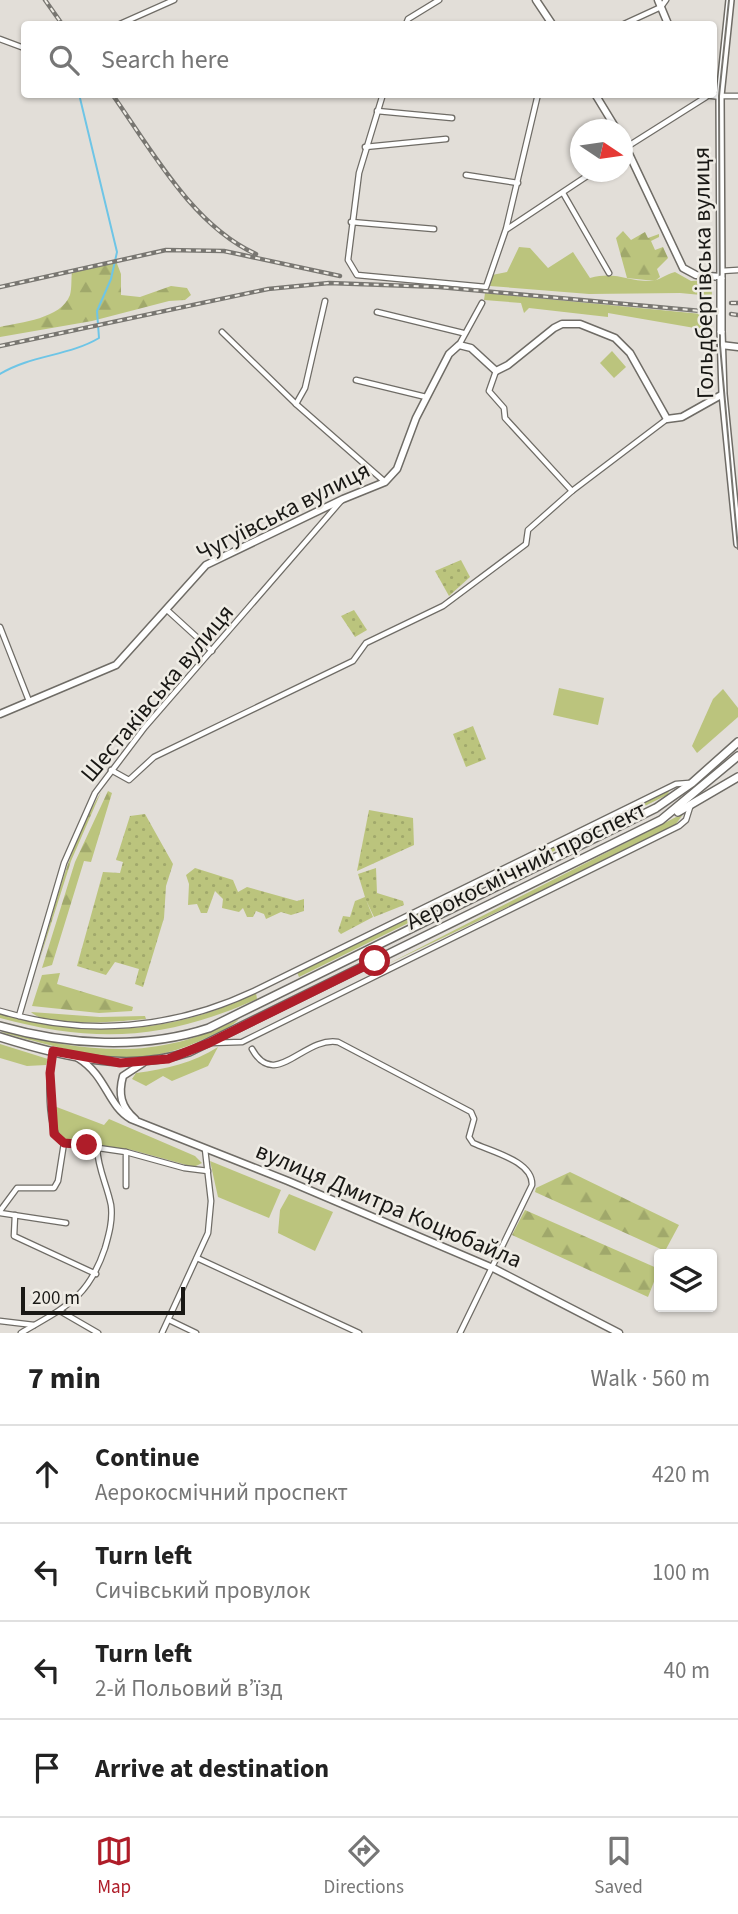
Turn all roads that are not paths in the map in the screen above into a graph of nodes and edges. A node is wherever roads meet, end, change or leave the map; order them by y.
1 (174, 0) edge
2 (439, 0) edge
3 (536, 0) edge
4 (666, 0) edge
5 (730, 0) edge
6 (660, 4) edge
7 (127, 21) edge
8 (408, 21) edge
9 (550, 21) edge
10 (629, 21) edge
11 (667, 21) edge
12 (0, 39) edge
13 (21, 47) edge
14 (720, 96) junction
15 (738, 96) edge
16 (382, 98) edge
17 (537, 98) edge
18 (597, 98) edge
19 (701, 98) edge
20 (377, 111) junction
21 (452, 118) dead end
22 (610, 119) edge
23 (446, 139) dead end
24 (633, 143) edge
25 (365, 147) junction
26 (633, 165) edge
27 (467, 175) dead end
28 (579, 182) edge
29 (518, 183) junction
30 (563, 193) junction
31 (351, 222) junction
32 (434, 229) dead end
33 (506, 229) junction
34 (738, 270) edge
35 (610, 273) dead end
36 (721, 276) junction
37 (325, 301) dead end
38 (482, 303) dead end
39 (377, 312) dead end
40 (222, 332) dead end
41 (463, 333) junction
42 (459, 345) junction
43 (721, 345) junction
44 (738, 347) edge
45 (496, 370) junction
46 (356, 380) dead end
47 (723, 394) junction
48 (426, 397) junction
49 (296, 404) junction
50 (667, 419) junction
51 (734, 468) edge
52 (386, 482) junction
53 (572, 491) junction
54 (343, 499) junction
55 (738, 544) edge
56 (166, 609) junction
57 (0, 627) edge
58 (212, 651) junction
59 (29, 701) junction
60 (0, 714) edge
61 (738, 742) edge
62 (738, 756) edge
63 (111, 770) junction
64 (715, 776) junction
65 (738, 777) edge
66 (692, 783) junction
67 (725, 785) junction
68 (692, 797) junction
69 (690, 807) junction
70 (661, 820) junction
71 (0, 1011) edge
72 (19, 1016) junction
73 (0, 1026) edge
74 (0, 1037) edge
75 (209, 1043) junction
76 (252, 1049) dead end
77 (53, 1051) junction
78 (74, 1055) junction
79 (143, 1063) junction
80 (139, 1122) junction
81 (64, 1143) junction
82 (97, 1148) junction
83 (205, 1149) junction
84 (126, 1152) junction
85 (208, 1171) junction
86 (126, 1186) dead end
87 (0, 1212) edge
88 (15, 1215) junction
89 (66, 1223) dead end
90 (197, 1258) junction
91 (489, 1266) junction
92 (96, 1274) junction
93 (60, 1311) junction
94 (169, 1320) junction
95 (0, 1321) edge
96 (34, 1325) junction
97 (21, 1333) edge
98 (98, 1333) edge
99 (162, 1333) edge
100 (195, 1333) edge
101 (359, 1333) edge
102 (460, 1333) edge
103 (619, 1333) edge

1 - 7 street
2 - 8 street
3 - 9 street
4 - 6 street
5 - 14 main road, Гольдбергівська вулиця
6 - 10 street
6 - 11 street
12 - 13 street
14 - 15 street
14 - 36 main road, Гольдбергівська вулиця
16 - 20 street
17 - 29 street
18 - 22 street
19 - 24 street
20 - 21 street
20 - 25 street
23 - 25 street
25 - 31 street
26 - 36 street
27 - 29 street
28 - 30 street
29 - 33 street
30 - 33 street
30 - 35 street
31 - 32 street
31 - 33 street
34 - 36 street
36 - 43 main road, Гольдбергівська вулиця, bridge
37 - 49 street
38 - 41 street, Чугуївська вулиця
39 - 41 street
40 - 49 street
41 - 42 street, Чугуївська вулиця
42 - 45 street
42 - 48 street, Чугуївська вулиця
43 - 44 street
43 - 47 main road, Гольдбергівська вулиця
45 - 50 street
45 - 53 street
46 - 48 street
47 - 50 street
47 - 51 main road, Гольдбергівська вулиця
48 - 52 street, Чугуївська вулиця
49 - 52 street
50 - 53 street
51 - 55 main road, Гольдбергівська вулиця
52 - 54 street, Чугуївська вулиця
53 - 63 street
54 - 56 street, Чугуївська вулиця
54 - 58 street, Шестаківська вулиця
56 - 58 street
56 - 59 street, Чугуївська вулиця
57 - 59 street
58 - 63 street, Шестаківська вулиця
59 - 60 street, Чугуївська вулиця
61 - 66 main road, Аерокосмічний проспект
62 - 64 main road, Аерокосмічний проспект
63 - 72 street, Шестаківська вулиця
64 - 67 main road
64 - 68 main road, Аерокосмічний проспект
65 - 67 main road
66 - 72 street
66 - 73 main road, Аерокосмічний проспект
67 - 69 main road
68 - 69 street
68 - 70 main road, Аерокосмічний проспект
69 - 70 main road
69 - 75 street
70 - 75 main road, Аерокосмічний проспект
71 - 72 street
74 - 77 main road, Аерокосмічний проспект
75 - 79 main road, Аерокосмічний проспект
76 - 91 street
77 - 78 main road, Аерокосмічний проспект
77 - 81 street
78 - 79 main road, Аерокосмічний проспект
78 - 80 street, вулиця Дмитра Коцюбайла
79 - 80 street
80 - 83 street, вулиця Дмитра Коцюбайла
81 - 82 street
81 - 87 street
82 - 84 street
82 - 92 street
83 - 85 street
83 - 91 street, вулиця Дмитра Коцюбайла
84 - 85 street
84 - 86 street
85 - 90 street
87 - 88 street
88 - 89 street
88 - 92 street
90 - 94 street
90 - 101 street
91 - 102 street
91 - 103 street, вулиця Дмитра Коцюбайла
92 - 93 street
93 - 96 street
93 - 98 street
94 - 99 street
94 - 100 street
95 - 96 street
96 - 97 street

